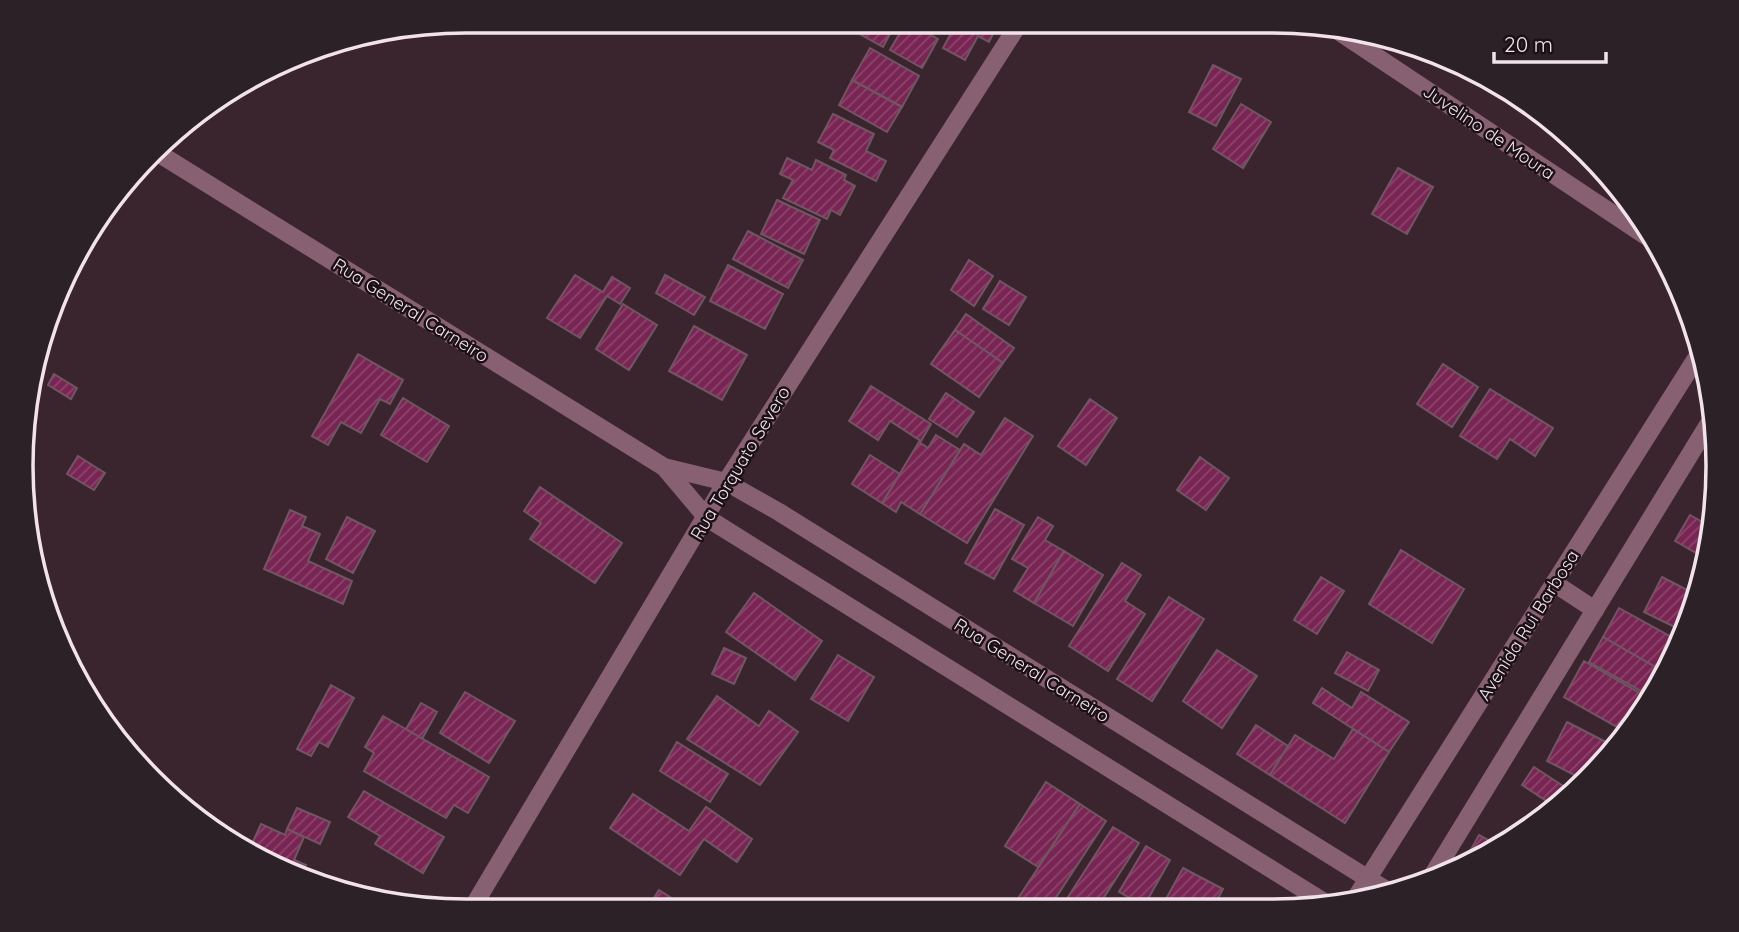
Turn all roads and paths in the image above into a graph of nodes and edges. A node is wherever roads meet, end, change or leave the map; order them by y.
1 (1013, 33) edge
2 (1354, 41) edge
3 (164, 157) edge
4 (1634, 228) edge
5 (1693, 363) edge
6 (1704, 431) edge
7 (664, 467) junction
8 (726, 482) junction
9 (707, 517) junction
10 (1554, 583) junction
11 (1595, 610) junction
12 (1438, 866) edge
13 (1368, 879) junction
14 (1379, 885) edge
15 (1361, 889) edge
16 (1315, 896) edge
17 (478, 899) edge

1 - 8 street, Rua Torquato Severo
2 - 4 street, Juvelino de Moura
3 - 7 street, Rua General Carneiro
5 - 10 street, Avenida Rui Barbosa
6 - 11 street
7 - 8 street, Rua General Carneiro
7 - 9 street, Rua General Carneiro
8 - 9 street, Rua Torquato Severo
8 - 13 street, Rua General Carneiro
9 - 16 street, Rua General Carneiro
9 - 17 street, Rua Torquato Severo
10 - 11 street
10 - 13 street, Avenida Rui Barbosa
11 - 12 street
13 - 14 street, Rua General Carneiro
13 - 15 street, Avenida Rui Barbosa

